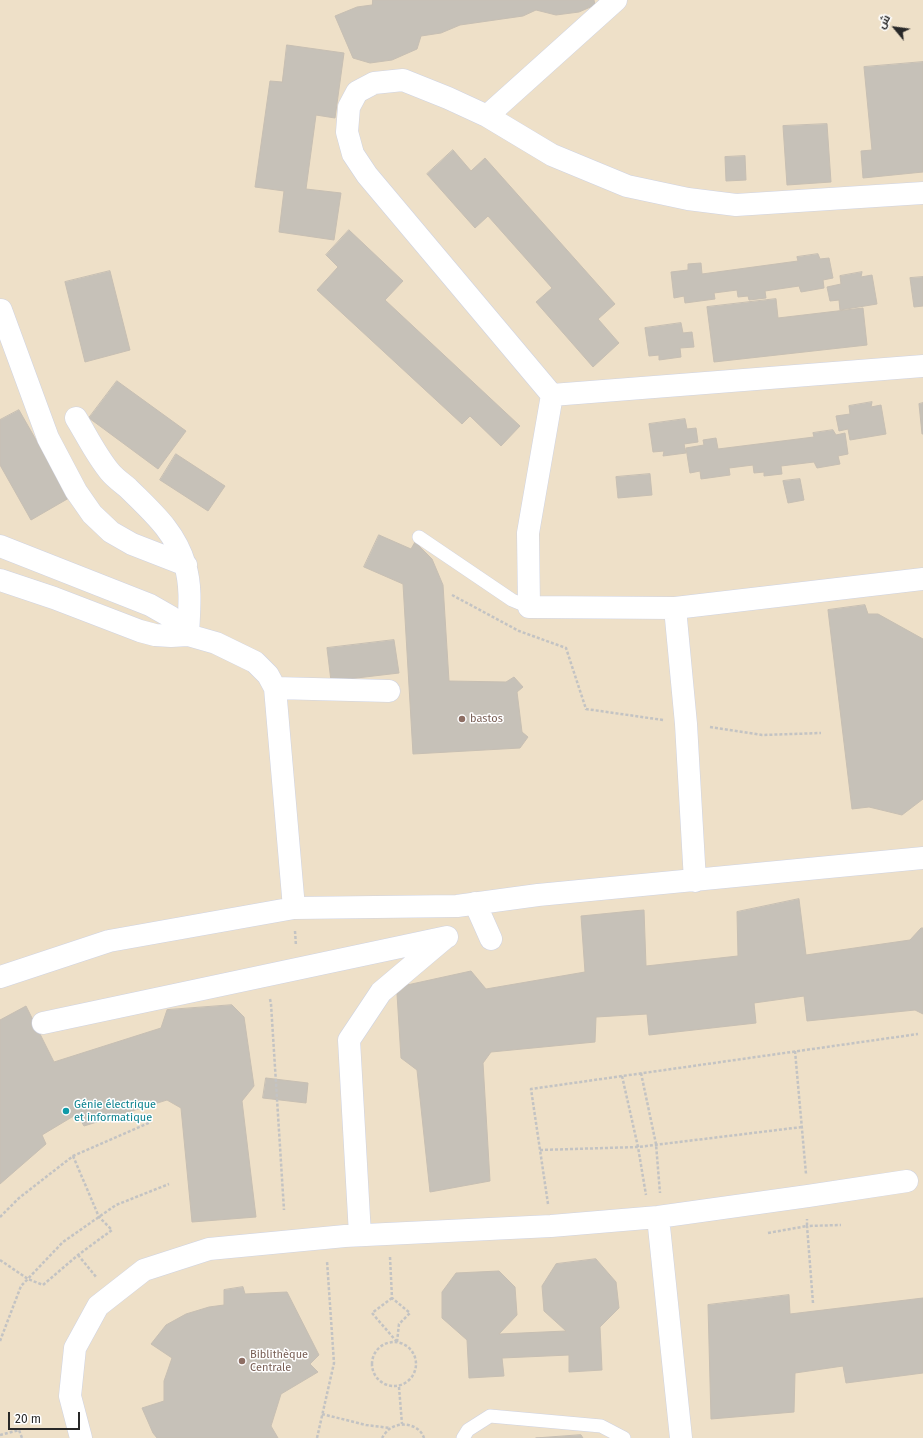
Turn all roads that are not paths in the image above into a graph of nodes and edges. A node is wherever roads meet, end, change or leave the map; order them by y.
1 (616, 0) edge
2 (487, 116) junction
3 (923, 193) edge
4 (1, 310) dead end
5 (923, 366) edge
6 (552, 395) junction
7 (76, 418) dead end
8 (419, 537) dead end
9 (0, 546) edge
10 (186, 565) junction
11 (923, 579) edge
12 (0, 580) edge
13 (529, 607) junction
14 (675, 608) junction
15 (188, 635) junction
16 (274, 688) junction
17 (389, 690) dead end
18 (923, 858) edge
19 (695, 881) junction
20 (466, 905) junction
21 (294, 908) junction
22 (447, 937) junction
23 (491, 939) dead end
24 (0, 977) edge
25 (43, 1023) dead end
26 (907, 1181) dead end
27 (658, 1217) junction
28 (360, 1235) junction
29 (81, 1438) edge
30 (463, 1438) edge
31 (624, 1438) edge
32 (681, 1438) edge

1 - 2 street
2 - 3 street
2 - 6 street
4 - 10 street
5 - 6 street
6 - 13 street
7 - 10 street
8 - 13 lane
9 - 15 street
10 - 15 street
11 - 14 street
12 - 15 street
13 - 14 street
14 - 19 street
15 - 16 street
16 - 17 street
16 - 21 street
18 - 19 street
19 - 20 street
20 - 21 street
20 - 22 street
20 - 23 street
21 - 24 street
22 - 25 street
22 - 28 street
26 - 27 street
27 - 28 street
27 - 32 street
28 - 29 street
30 - 31 lane

